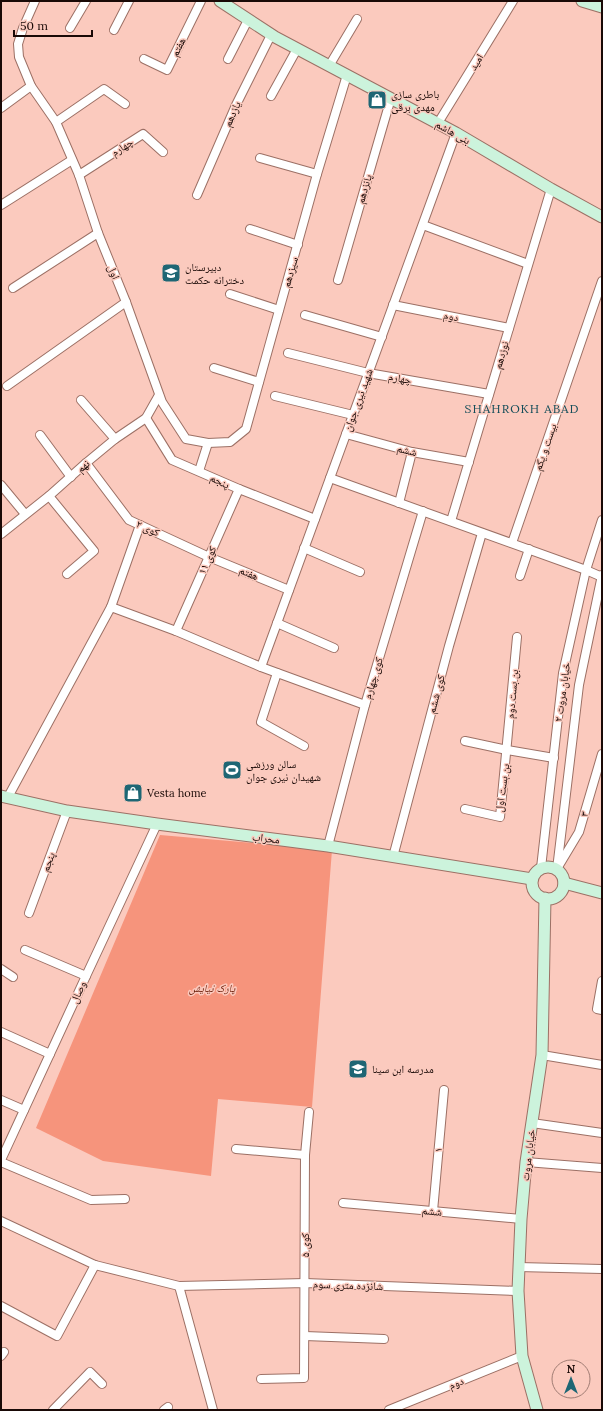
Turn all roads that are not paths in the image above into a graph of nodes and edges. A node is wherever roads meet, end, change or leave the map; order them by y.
1 (35, 1) edge
2 (86, 1) edge
3 (129, 1) edge
4 (201, 1) edge
5 (220, 1) edge
6 (513, 1) edge
7 (582, 1) edge
8 (602, 7) edge
9 (357, 19) dead end
10 (248, 20) junction
11 (70, 28) dead end
12 (114, 30) dead end
13 (271, 35) junction
14 (297, 49) junction
15 (144, 59) dead end
16 (228, 59) dead end
17 (329, 66) junction
18 (348, 75) junction
19 (31, 86) junction
20 (271, 96) dead end
21 (391, 98) junction
22 (125, 104) dead end
23 (1, 108) edge
24 (56, 122) junction
25 (438, 123) junction
26 (456, 133) junction
27 (163, 152) dead end
28 (260, 158) dead end
29 (72, 160) junction
30 (317, 174) junction
31 (79, 175) junction
32 (551, 189) junction
33 (197, 195) dead end
34 (1, 205) edge
35 (602, 217) edge
36 (422, 225) junction
37 (250, 229) dead end
38 (98, 233) junction
39 (298, 245) junction
40 (528, 264) junction
41 (338, 280) dead end
42 (602, 282) edge
43 (13, 288) dead end
44 (230, 294) dead end
45 (126, 302) junction
46 (393, 305) junction
47 (279, 310) junction
48 (304, 315) dead end
49 (509, 328) junction
50 (382, 337) junction
51 (288, 353) dead end
52 (214, 368) dead end
53 (368, 373) junction
54 (259, 382) junction
55 (7, 386) dead end
56 (489, 394) junction
57 (159, 395) junction
58 (275, 396) dead end
59 (81, 400) dead end
60 (353, 416) junction
61 (146, 418) junction
62 (346, 434) junction
63 (40, 435) dead end
64 (114, 439) junction
65 (208, 443) junction
66 (412, 452) junction
67 (469, 462) junction
68 (86, 463) junction
69 (198, 471) junction
70 (70, 477) junction
71 (330, 478) junction
72 (1, 485) edge
73 (239, 489) junction
74 (49, 496) junction
75 (399, 503) junction
76 (423, 511) junction
77 (25, 514) junction
78 (315, 520) junction
79 (602, 520) edge
80 (451, 521) junction
81 (140, 525) junction
82 (482, 532) junction
83 (1, 534) edge
84 (512, 544) junction
85 (304, 548) junction
86 (529, 549) junction
87 (209, 557) junction
88 (586, 570) junction
89 (360, 572) dead end
90 (67, 574) dead end
91 (520, 576) dead end
92 (602, 576) edge
93 (289, 590) junction
94 (111, 607) junction
95 (277, 623) junction
96 (176, 631) junction
97 (517, 637) dead end
98 (334, 648) dead end
99 (261, 667) junction
100 (277, 673) junction
101 (365, 705) junction
102 (465, 741) dead end
103 (304, 746) dead end
104 (507, 750) junction
105 (602, 754) edge
106 (554, 758) junction
107 (4, 796) edge
108 (465, 809) dead end
109 (67, 811) junction
110 (158, 824) junction
111 (328, 846) junction
112 (393, 857) junction
113 (541, 868) junction
114 (557, 869) junction
115 (532, 879) junction
116 (564, 883) junction
117 (602, 893) edge
118 (545, 898) junction
119 (29, 913) dead end
120 (25, 950) dead end
121 (1, 969) edge
122 (86, 976) junction
123 (13, 977) dead end
124 (602, 986) edge
125 (602, 1010) edge
126 (1, 1032) edge
127 (50, 1054) junction
128 (542, 1055) junction
129 (602, 1064) edge
130 (444, 1090) dead end
131 (1, 1100) edge
132 (24, 1110) junction
133 (309, 1112) dead end
134 (532, 1123) junction
135 (602, 1133) edge
136 (236, 1150) dead end
137 (305, 1155) junction
138 (1, 1161) edge
139 (526, 1162) junction
140 (602, 1168) edge
141 (125, 1200) dead end
142 (343, 1203) dead end
143 (433, 1211) junction
144 (521, 1219) junction
145 (1, 1221) edge
146 (95, 1265) junction
147 (518, 1267) junction
148 (602, 1269) edge
149 (305, 1283) junction
150 (179, 1286) junction
151 (518, 1291) junction
152 (1, 1306) edge
153 (305, 1336) junction
154 (384, 1339) dead end
155 (522, 1356) junction
156 (261, 1379) dead end
157 (102, 1384) dead end
158 (53, 1410) edge
159 (213, 1410) edge
160 (389, 1410) edge
161 (537, 1410) edge

1 - 19 street, اول
2 - 11 street
3 - 12 street
4 - 15 street, هفتم
5 - 10 street, بنی هاشم
6 - 25 street, امید
7 - 8 street
9 - 17 street
10 - 13 street, بنی هاشم
10 - 16 street
13 - 14 street, بنی هاشم
13 - 33 street, یازدهم
14 - 17 street, بنی هاشم
14 - 20 street
17 - 18 street, بنی هاشم
18 - 21 street, بنی هاشم
18 - 30 street, سیزدهم
19 - 23 street
19 - 24 street, اول
21 - 25 street, بنی هاشم
21 - 41 street, پانزدهم
22 - 24 street
24 - 29 street, اول
25 - 26 street, بنی هاشم
26 - 32 street, بنی هاشم
26 - 36 street, شهید نیری جوان
27 - 31 street, چهارم
28 - 30 street
29 - 31 street, اول
29 - 34 street
30 - 39 street, سیزدهم
31 - 38 street, اول
32 - 35 street, بنی هاشم
32 - 40 street, نوزدهم
36 - 40 street
36 - 46 street, شهید نیری جوان
37 - 39 street
38 - 43 street
38 - 45 street, اول
39 - 47 street, سیزدهم
40 - 49 street, نوزدهم
42 - 84 street, بیست و یکم
44 - 47 street
45 - 55 street
45 - 57 street, اول
46 - 49 street, دوم
46 - 50 street, شهید نیری جوان
47 - 54 street, سیزدهم
48 - 50 street
49 - 56 street, نوزدهم
50 - 53 street, شهید نیری جوان
51 - 53 street, چهارم
52 - 54 street
53 - 56 street, چهارم
53 - 60 street, شهید نیری جوان
54 - 65 street, سیزدهم
56 - 67 street, نوزدهم
57 - 61 street, نهم
57 - 65 street, اول
58 - 60 street
59 - 64 street
60 - 62 street, شهید نیری جوان
61 - 64 street, نهم
61 - 69 street, پنجم
62 - 66 street, ششم
62 - 71 street, شهید نیری جوان
63 - 70 street
64 - 68 street, نهم
65 - 69 street
66 - 67 street, ششم
66 - 75 street
67 - 80 street, نوزدهم
68 - 70 street, نهم
68 - 81 street, کوی ۲
69 - 73 street, پنجم
70 - 74 street, نهم
71 - 75 street
71 - 78 street, شهید نیری جوان
72 - 77 street
73 - 78 street, پنجم
73 - 87 street, کوی ۱۱
74 - 77 street, نهم
74 - 90 street
75 - 76 street
76 - 80 street
76 - 101 street, کوی چهارم
77 - 83 street, نهم
78 - 85 street, شهید نیری جوان
79 - 88 street, خیابان مروت ۲
80 - 82 street
81 - 87 street, کوی ۲
81 - 94 street
82 - 84 street
82 - 112 street, کوی ششم
84 - 86 street
85 - 89 street
85 - 93 street, شهید نیری جوان
86 - 88 street
86 - 91 street
87 - 93 street, هفتم
87 - 96 street, کوی ۱۱
88 - 92 street
88 - 106 street, خیابان مروت ۲
92 - 114 street, خیابان مروت ۲
93 - 95 street, شهید نیری جوان
94 - 96 street
94 - 107 street
95 - 98 street
95 - 99 street, شهید نیری جوان
96 - 99 street
97 - 104 street, بن بست دوم
99 - 100 street
100 - 101 street
100 - 103 street
101 - 111 street, کوی چهارم
102 - 104 street
104 - 106 street
104 - 108 street, بن بست اول
105 - 114 street, ۳
106 - 113 street, خیابان مروت ۲
107 - 109 street, محراب
109 - 110 street, محراب
109 - 119 street, پنجم
110 - 111 street, محراب
110 - 122 street, وصال
111 - 112 street, محراب
112 - 115 street, محراب
113 - 114 street
113 - 115 street
114 - 116 street
115 - 118 street
116 - 117 street
116 - 118 street
118 - 128 street, خیابان مروت
120 - 122 street
121 - 123 street
122 - 127 street, وصال
124 - 125 street
126 - 127 street
127 - 132 street, وصال
128 - 129 street
128 - 134 street, خیابان مروت
130 - 143 street, ۱
131 - 132 street
132 - 138 street, وصال
133 - 137 street, کوی ۵
134 - 135 street
134 - 139 street, خیابان مروت
136 - 137 street
137 - 149 street, کوی ۵
138 - 141 street
139 - 140 street
139 - 144 street, خیابان مروت
142 - 143 street, ششم
143 - 144 street, ششم
144 - 147 street, خیابان مروت
145 - 146 street, شانزده متری سوم
146 - 150 street, شانزده متری سوم
146 - 152 street
147 - 148 street
147 - 151 street, خیابان مروت
149 - 150 street, شانزده متری سوم
149 - 151 street, شانزده متری سوم
149 - 153 street, کوی ۵
150 - 159 street
151 - 155 street, خیابان مروت
153 - 154 street
153 - 156 street, کوی ۵
155 - 160 street, دوم
155 - 161 street, خیابان مروت
157 - 158 street

